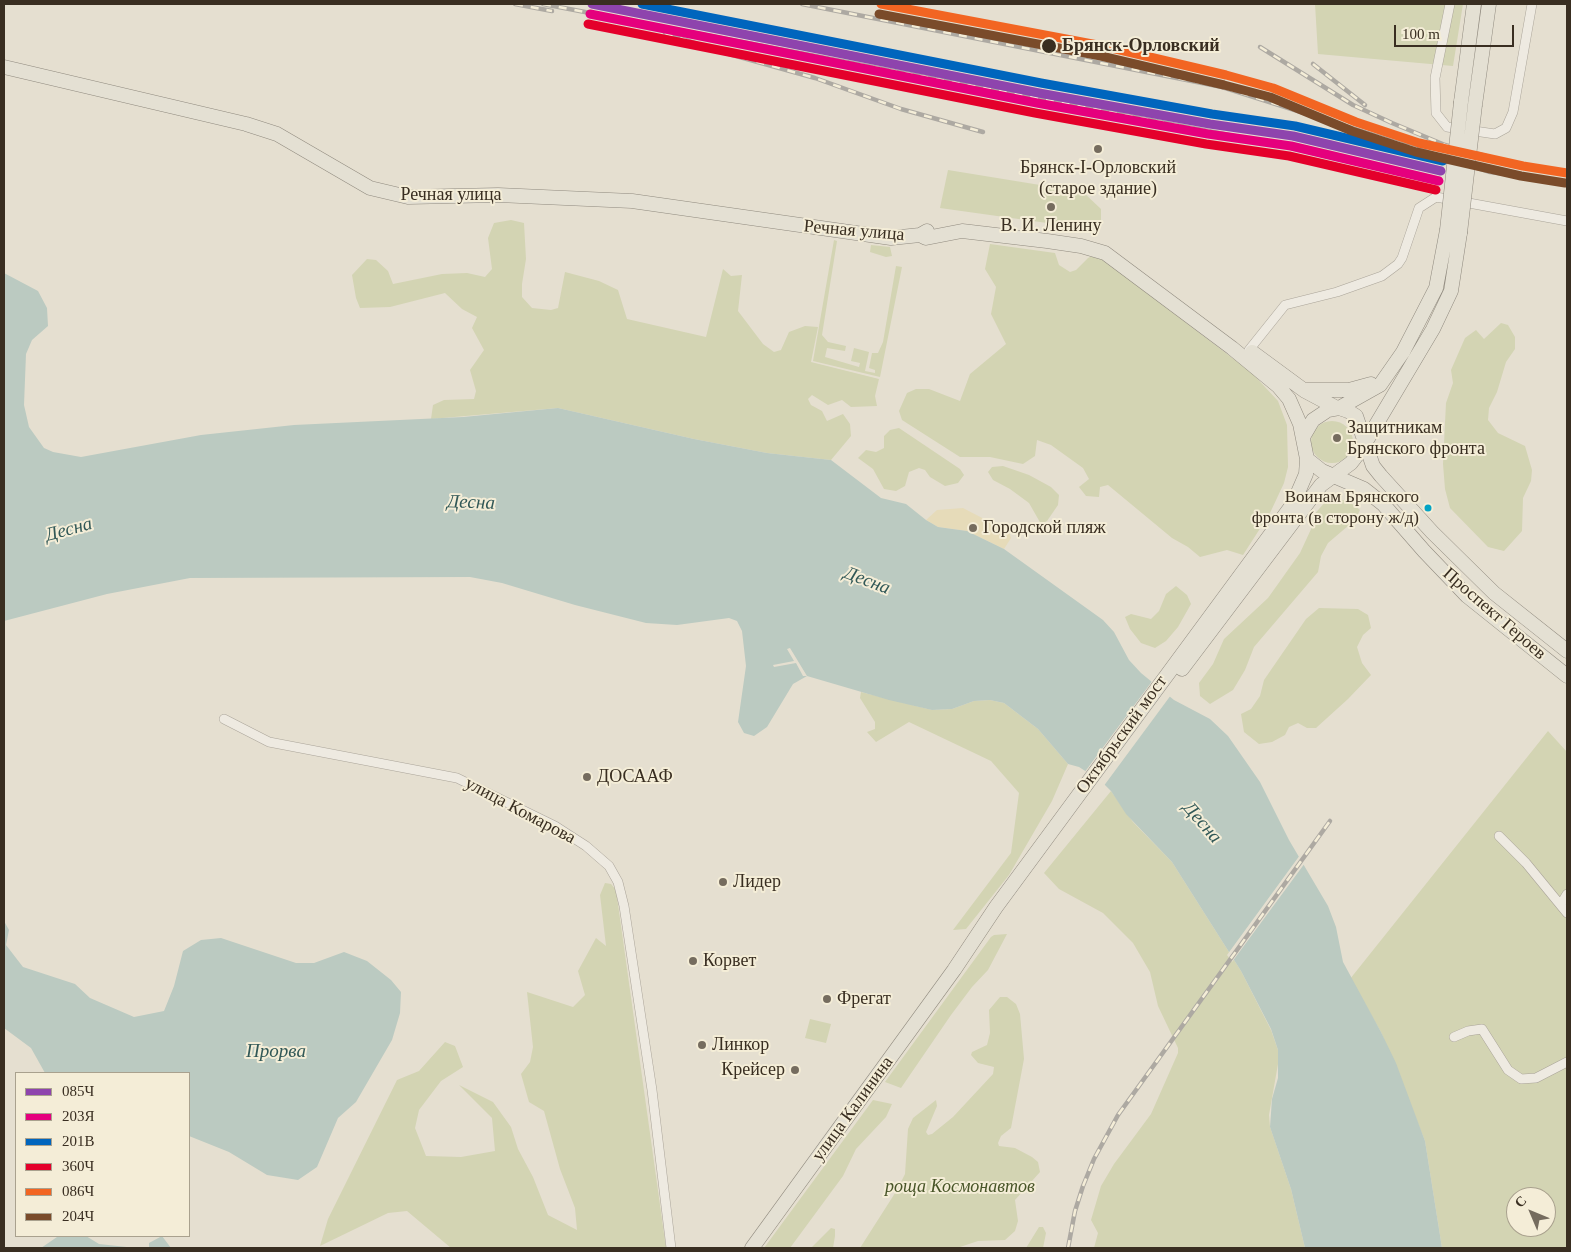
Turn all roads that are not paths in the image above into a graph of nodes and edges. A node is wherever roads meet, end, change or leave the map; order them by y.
1 (1450, 4) edge
2 (1474, 4) edge
3 (1489, 4) edge
4 (1532, 4) edge
5 (4, 67) edge
6 (1468, 104) junction
7 (1567, 221) edge
8 (1454, 231) junction
9 (920, 235) junction
10 (1249, 350) junction
11 (1403, 352) junction
12 (1305, 391) junction
13 (1338, 408) junction
14 (1303, 437) junction
15 (1365, 441) junction
16 (1307, 459) junction
17 (1334, 475) junction
18 (1252, 566) junction
19 (1567, 652) edge
20 (1567, 676) edge
21 (224, 719) dead end
22 (1499, 836) dead end
23 (1567, 894) edge
24 (1561, 904) junction
25 (999, 909) joint
26 (1567, 912) edge
27 (1454, 1037) dead end
28 (1567, 1062) edge
29 (671, 1248) edge
30 (752, 1248) edge

1 - 4 street
2 - 6 main road
3 - 6 main road
5 - 9 main road, Речная улица
6 - 8 main road, bridge
7 - 10 street
8 - 11 main road
8 - 15 main road
9 - 10 main road, Речная улица
9 - 14 main road, Речная улица
10 - 12 main road, Речная улица
11 - 12 main road
11 - 13 main road
12 - 13 main road, Речная улица
13 - 14 main road
13 - 15 main road
14 - 16 main road
15 - 17 main road
15 - 19 main road, Проспект Героев
16 - 17 main road
16 - 18 main road
17 - 18 main road
17 - 20 main road, Проспект Героев
18 - 25 main road, Октябрьский мост
21 - 29 street, улица Комарова
22 - 24 street
23 - 24 street
24 - 26 street
25 - 30 main road, улица Калинина
27 - 28 street

